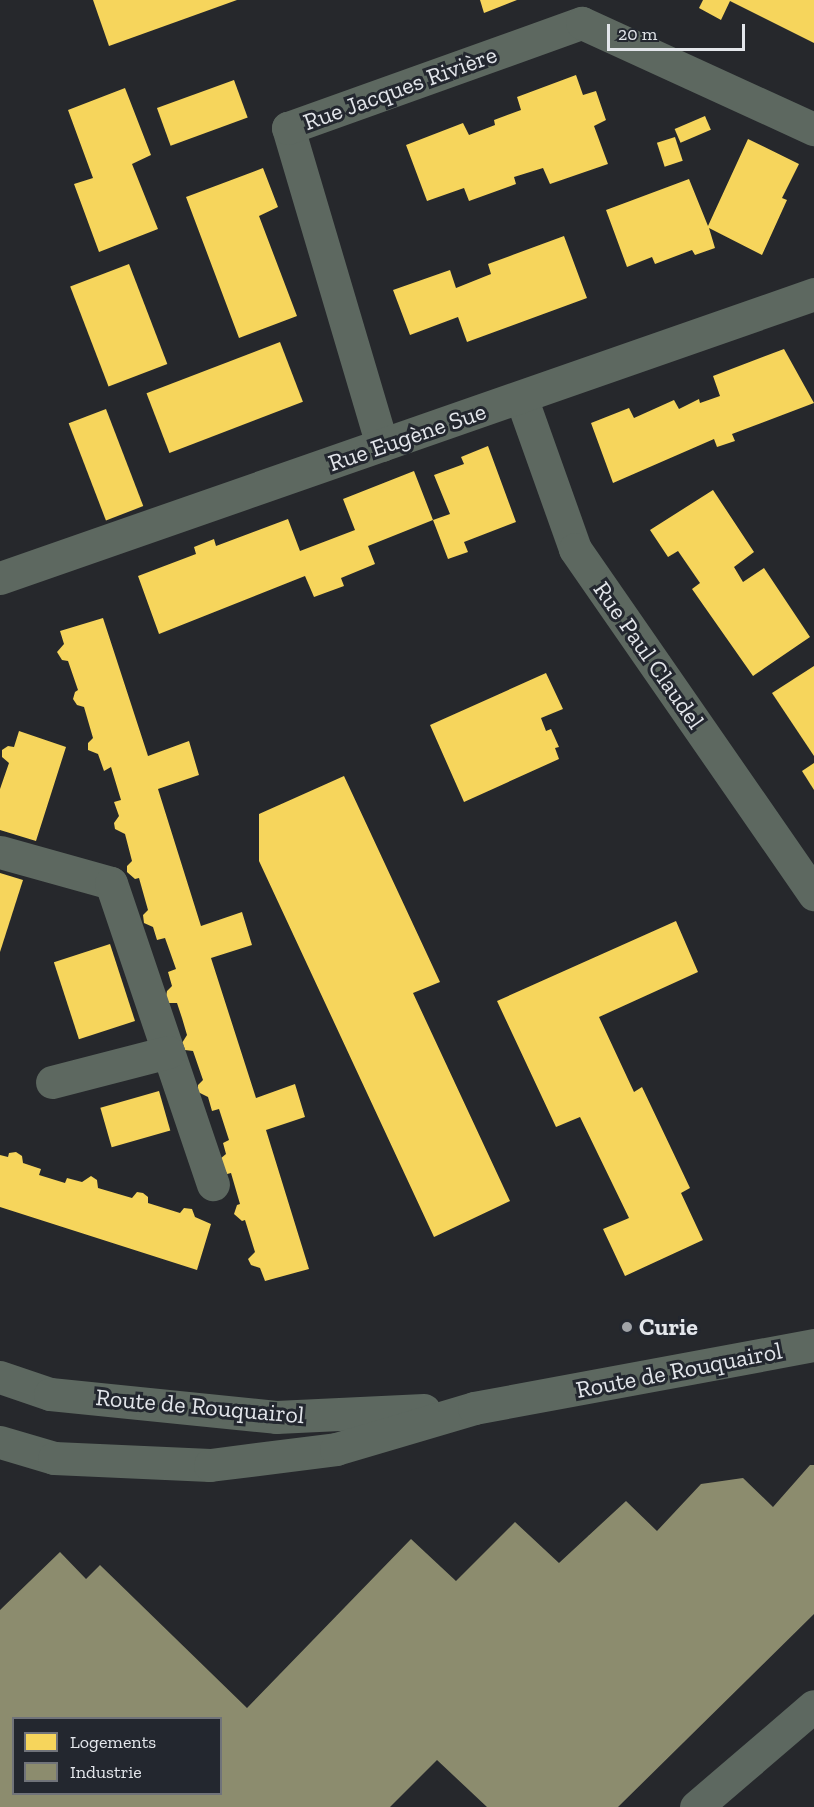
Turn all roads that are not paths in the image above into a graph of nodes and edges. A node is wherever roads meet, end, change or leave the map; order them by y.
1 (814, 129) edge
2 (814, 296) edge
3 (521, 397) junction
4 (382, 445) junction
5 (0, 578) edge
6 (0, 852) edge
7 (814, 894) edge
8 (168, 1052) junction
9 (52, 1082) dead end
10 (213, 1184) dead end
11 (814, 1345) edge
12 (0, 1377) edge
13 (474, 1408) junction
14 (0, 1442) edge
15 (814, 1706) edge
16 (696, 1807) edge

1 - 4 street, Rue Jacques Rivière
2 - 3 street, Rue Eugène Sue
3 - 4 street, Rue Eugène Sue
3 - 7 street, Rue Paul Claudel
4 - 5 street, Rue Eugène Sue
6 - 8 street
8 - 9 street
8 - 10 street
11 - 13 street, Route de Rouquairol
12 - 13 street, Route de Rouquairol
13 - 14 street, Route de Rouquairol
15 - 16 street

